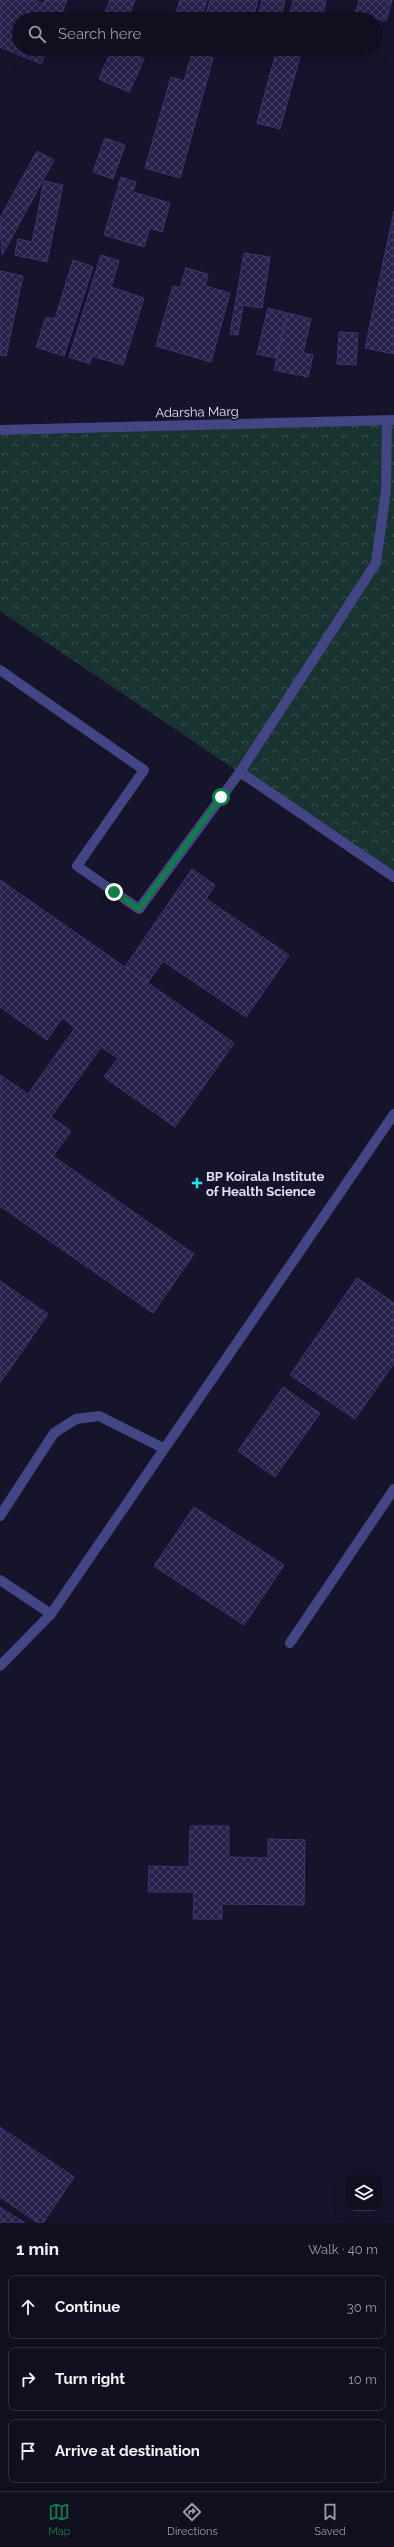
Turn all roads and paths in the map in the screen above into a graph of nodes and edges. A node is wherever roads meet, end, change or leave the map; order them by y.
1 (391, 421) edge
2 (0, 430) edge
3 (0, 670) edge
4 (240, 772) junction
5 (394, 877) edge
6 (394, 1114) edge
7 (163, 1448) junction
8 (394, 1489) edge
9 (0, 1516) edge
10 (0, 1580) edge
11 (51, 1614) junction
12 (290, 1643) dead end
13 (0, 1666) edge

1 - 2 street, Adarsha Marg
1 - 4 street
3 - 4 street
4 - 5 street
6 - 7 street
7 - 9 street
7 - 11 street
8 - 12 street
10 - 11 street
11 - 13 street

